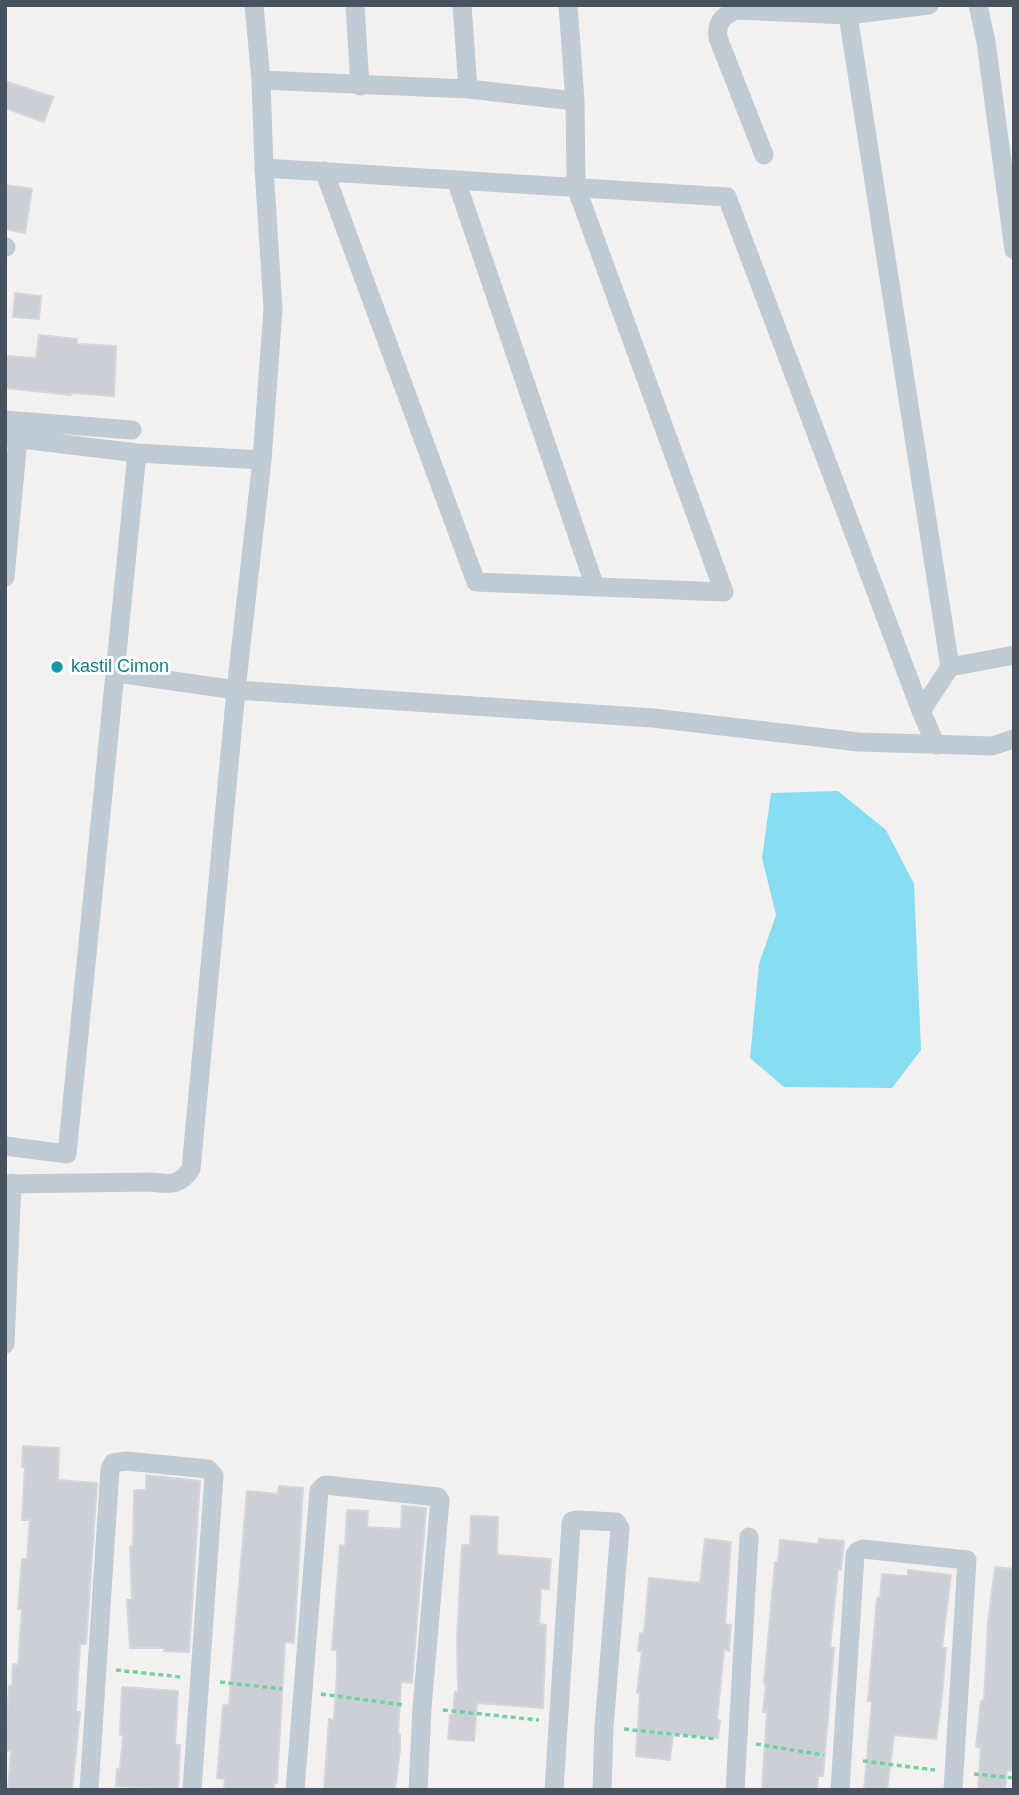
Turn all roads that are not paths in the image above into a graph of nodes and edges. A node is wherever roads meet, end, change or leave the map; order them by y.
1 (254, 5) edge
2 (355, 5) edge
3 (462, 5) edge
4 (568, 5) edge
5 (929, 5) edge
6 (978, 5) edge
7 (848, 15) junction
8 (261, 80) junction
9 (360, 86) junction
10 (468, 89) junction
11 (575, 101) junction
12 (764, 155) dead end
13 (264, 168) junction
14 (324, 172) junction
15 (456, 180) junction
16 (576, 187) junction
17 (1014, 250) edge
18 (5, 420) edge
19 (132, 430) dead end
20 (12, 438) edge
21 (137, 453) junction
22 (262, 460) junction
23 (5, 577) edge
24 (595, 587) junction
25 (1014, 655) edge
26 (950, 667) junction
27 (117, 673) junction
28 (236, 690) junction
29 (921, 711) junction
30 (1014, 739) edge
31 (936, 745) junction
32 (5, 1146) edge
33 (9, 1183) edge
34 (5, 1344) edge
35 (749, 1536) dead end
36 (89, 1790) edge
37 (192, 1790) edge
38 (295, 1790) edge
39 (418, 1790) edge
40 (554, 1790) edge
41 (602, 1790) edge
42 (734, 1790) edge
43 (840, 1790) edge
44 (953, 1790) edge

1 - 8 street
2 - 9 street
3 - 10 street
4 - 11 street
5 - 7 street
6 - 17 street
7 - 12 street
7 - 26 street
8 - 9 street
8 - 13 street
9 - 10 street
10 - 11 street
11 - 16 street
13 - 14 street
13 - 22 street
14 - 15 street
14 - 24 street
15 - 16 street
15 - 24 street
16 - 24 street
16 - 29 street
18 - 19 street
20 - 21 street
20 - 23 street
21 - 22 street
21 - 27 street
22 - 28 street
25 - 26 street
26 - 29 street
27 - 28 street
27 - 32 street
28 - 31 street
28 - 33 street
29 - 31 street
30 - 31 street
33 - 34 street
35 - 42 street
36 - 37 street
38 - 39 street
40 - 41 street
43 - 44 street

